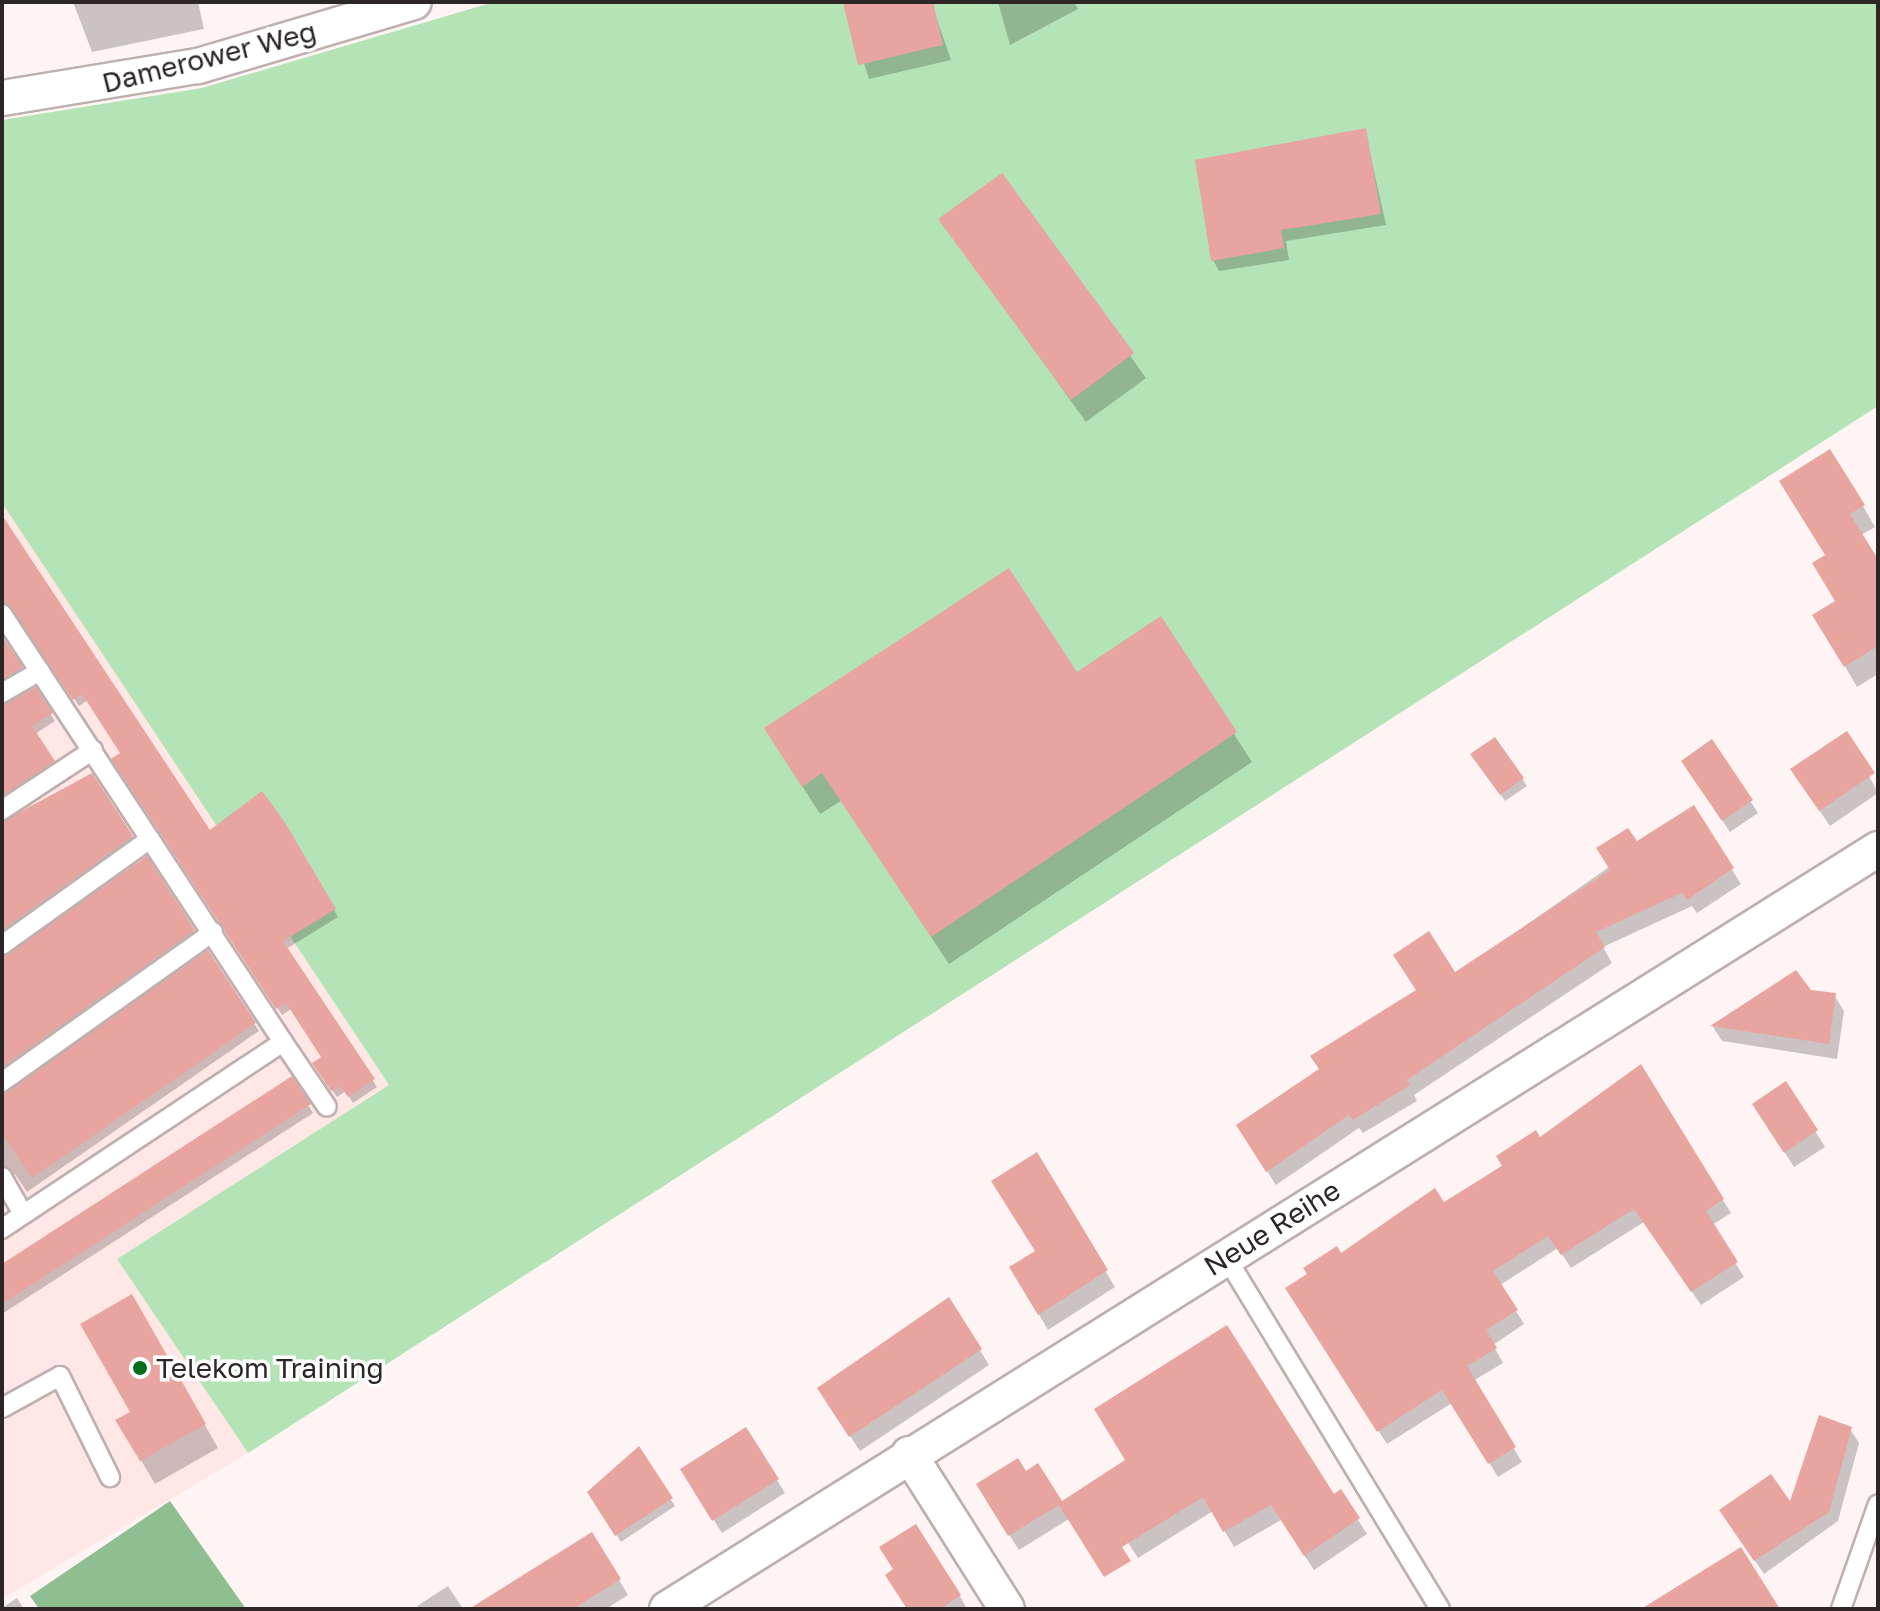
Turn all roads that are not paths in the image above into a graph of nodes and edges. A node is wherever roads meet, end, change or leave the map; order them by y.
1 (414, 2) edge
2 (2, 98) edge
3 (2, 614) edge
4 (40, 671) junction
5 (2, 693) edge
6 (93, 750) junction
7 (2, 810) edge
8 (150, 839) junction
9 (1878, 849) edge
10 (213, 932) junction
11 (2, 945) edge
12 (283, 1042) junction
13 (2, 1082) edge
14 (327, 1107) dead end
15 (2, 1177) edge
16 (23, 1214) junction
17 (2, 1229) edge
18 (1226, 1257) junction
19 (2, 1408) edge
20 (909, 1454) junction
21 (110, 1477) dead end
22 (1878, 1504) edge
23 (667, 1609) edge
24 (1007, 1609) edge
25 (1440, 1609) edge
26 (1841, 1609) edge

1 - 2 street, Damerower Weg
3 - 4 lane
4 - 5 lane
4 - 6 lane
6 - 7 lane
6 - 8 lane
8 - 10 lane
8 - 11 lane
9 - 18 street, Neue Reihe
10 - 12 lane
10 - 13 lane
12 - 14 lane
12 - 16 lane
15 - 16 lane
16 - 17 lane
18 - 20 street, Neue Reihe
18 - 25 lane
19 - 21 lane
20 - 23 street, Neue Reihe
20 - 24 street
22 - 26 lane

